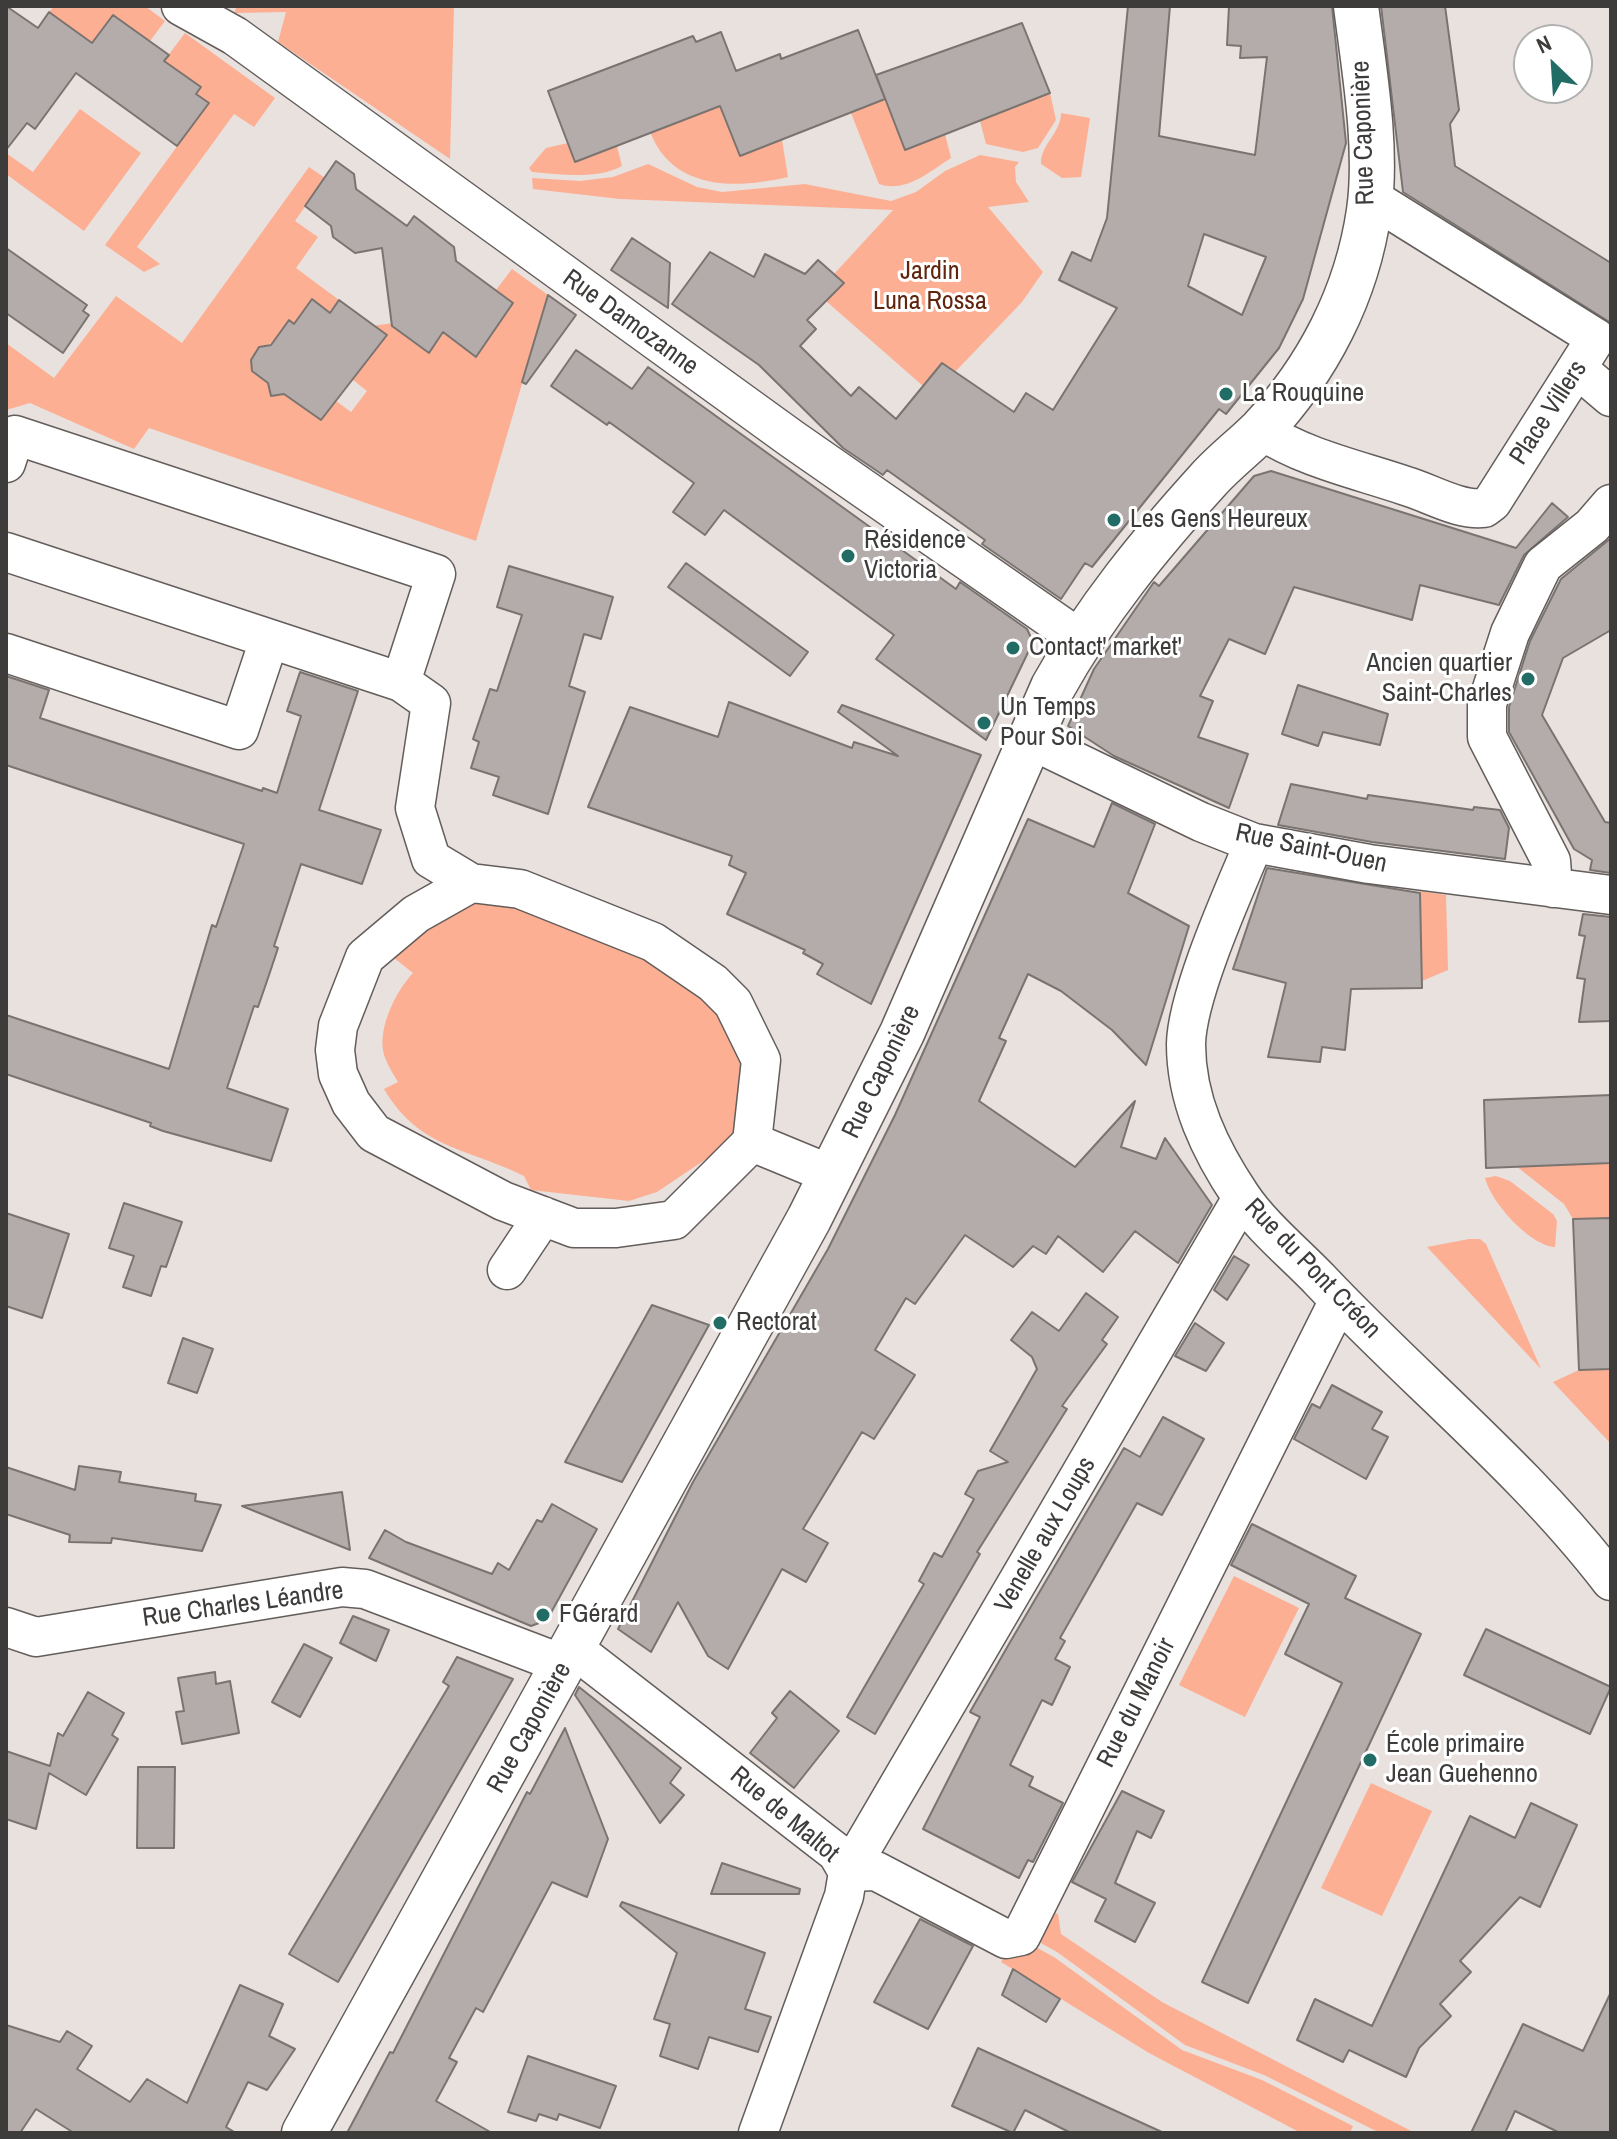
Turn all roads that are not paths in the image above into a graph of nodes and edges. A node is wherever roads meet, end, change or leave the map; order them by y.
1 (181, 6) edge
2 (1356, 6) edge
3 (1370, 197) junction
4 (1578, 369) junction
5 (1611, 397) edge
6 (1261, 430) junction
7 (6, 463) edge
8 (1611, 504) edge
9 (6, 552) edge
10 (1080, 639) junction
11 (269, 640) junction
12 (6, 653) edge
13 (401, 682) junction
14 (1031, 740) junction
15 (1254, 843) junction
16 (471, 883) junction
17 (1553, 888) junction
18 (1611, 895) edge
19 (752, 1142) junction
20 (832, 1175) junction
21 (1242, 1198) junction
22 (543, 1216) junction
23 (507, 1270) dead end
24 (1339, 1300) junction
25 (1611, 1581) edge
26 (6, 1627) edge
27 (569, 1657) junction
28 (848, 1872) junction
29 (304, 2133) edge
30 (758, 2133) edge

1 - 10 street, Rue Damozanne
2 - 3 main road, Rue Caponière
3 - 4 street, Place Villers
3 - 6 main road, Rue Caponière
4 - 5 street
4 - 6 street, Place Villers
6 - 10 main road, Rue Caponière
7 - 13 street
8 - 17 street
9 - 11 street
10 - 14 main road, Rue Caponière
11 - 12 street
11 - 13 street
13 - 16 street
14 - 15 street, Rue Saint-Ouen
14 - 20 main road, Rue Caponière
15 - 17 street, Rue Saint-Ouen
15 - 21 street, Rue du Pont Créon
16 - 19 street
16 - 22 street
17 - 18 street, Rue Saint-Ouen
19 - 20 street
19 - 22 street
20 - 27 main road, Rue Caponière
21 - 24 street, Rue du Pont Créon
21 - 28 street, Venelle aux Loups
22 - 23 street
24 - 25 street, Rue du Pont Créon
24 - 28 street, Rue du Manoir
26 - 27 street, Rue Charles Léandre
27 - 28 street, Rue de Maltot
27 - 29 main road, Rue Caponière
28 - 30 street, Rue de Maltot

